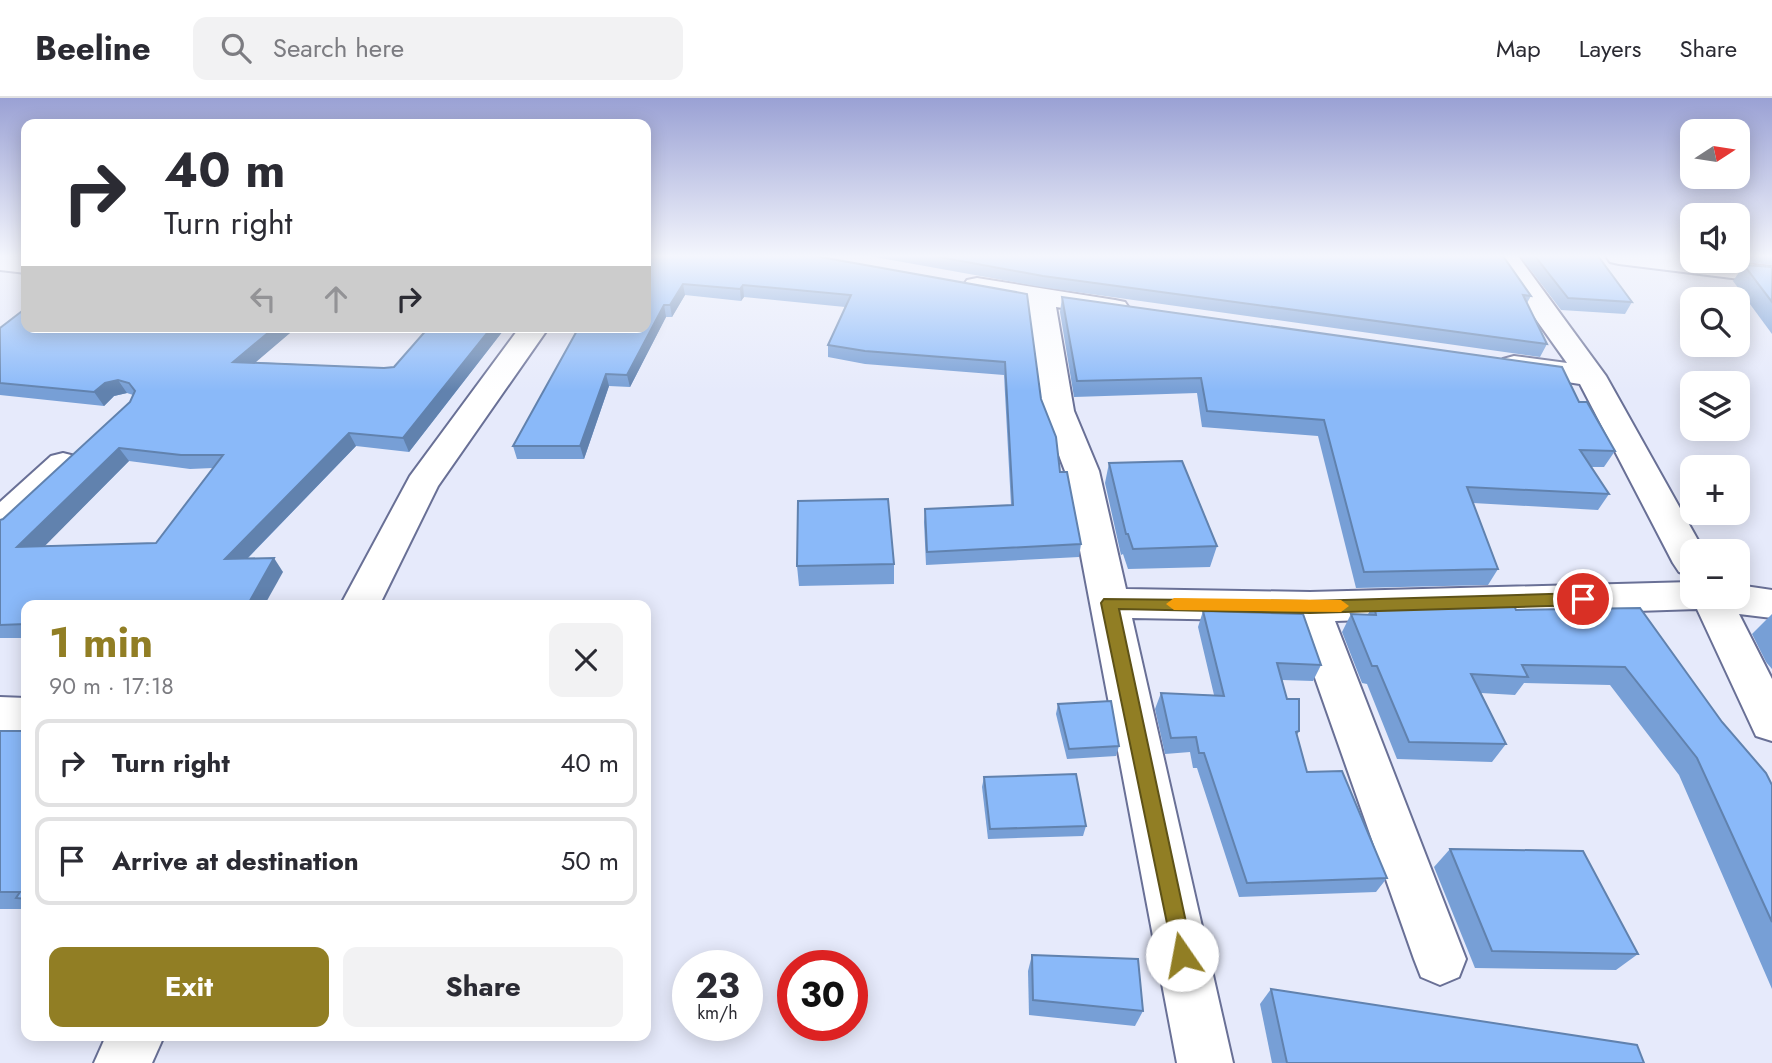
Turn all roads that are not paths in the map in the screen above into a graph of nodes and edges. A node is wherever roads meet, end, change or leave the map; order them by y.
1 (1041, 301) edge
2 (1062, 301) edge
3 (1537, 301) edge
4 (1138, 312) edge
5 (531, 333) edge
6 (1481, 361) edge
7 (1591, 376) junction
8 (87, 441) edge
9 (0, 522) edge
10 (1680, 540) edge
11 (1680, 596) edge
12 (362, 600) edge
13 (1750, 601) edge
14 (1110, 603) junction
15 (1772, 604) edge
16 (1310, 607) junction
17 (1717, 609) edge
18 (0, 715) edge
19 (21, 716) edge
20 (1772, 723) edge
21 (1440, 959) dead end
22 (133, 1041) edge
23 (122, 1063) edge
24 (1205, 1063) edge

1 - 14 street
2 - 4 street
3 - 7 street
5 - 12 street
6 - 7 street
7 - 10 street
8 - 9 street
11 - 16 street
13 - 15 street
14 - 16 street
14 - 24 street
16 - 21 street
17 - 20 street
18 - 19 street
22 - 23 street

